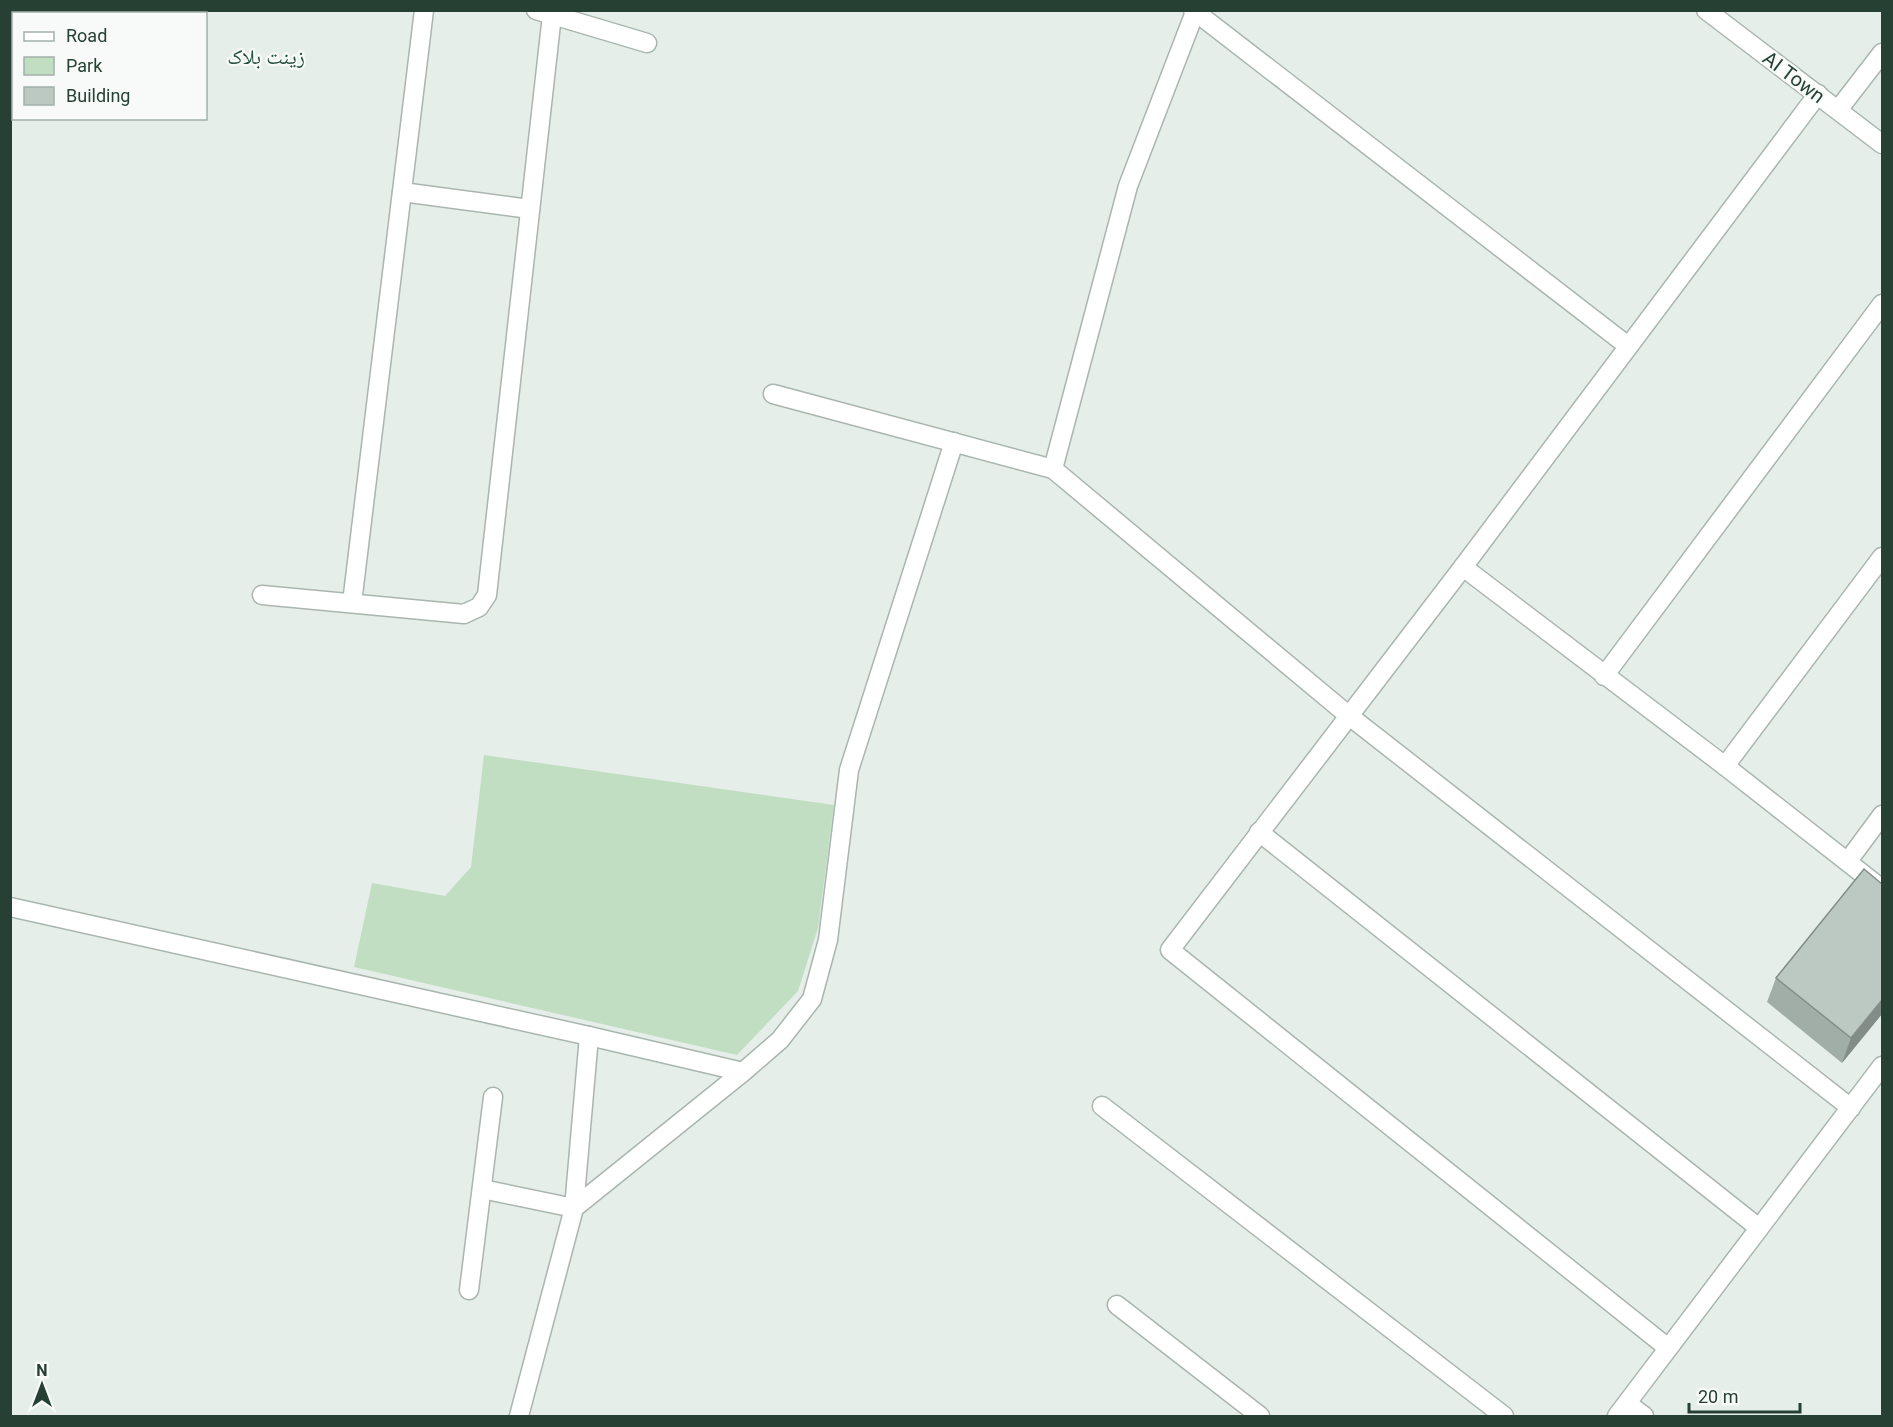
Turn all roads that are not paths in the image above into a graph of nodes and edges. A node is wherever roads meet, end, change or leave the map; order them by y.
1 (424, 10) edge
2 (1706, 10) edge
3 (1194, 11) edge
4 (544, 13) edge
5 (1726, 16) edge
6 (647, 44) dead end
7 (1882, 53) edge
8 (1818, 94) junction
9 (1838, 110) junction
10 (1882, 144) edge
11 (402, 192) junction
12 (531, 209) junction
13 (1882, 304) edge
14 (1628, 346) junction
15 (773, 394) dead end
16 (954, 442) junction
17 (1053, 469) junction
18 (1882, 557) edge
19 (1462, 567) junction
20 (262, 595) dead end
21 (352, 603) junction
22 (1604, 676) junction
23 (1348, 715) junction
24 (1725, 766) junction
25 (1882, 815) edge
26 (1259, 832) junction
27 (1848, 861) junction
28 (1882, 889) edge
29 (10, 907) edge
30 (589, 1036) junction
31 (1882, 1066) edge
32 (743, 1072) junction
33 (493, 1097) dead end
34 (1102, 1106) dead end
35 (1851, 1108) junction
36 (482, 1189) junction
37 (574, 1208) junction
38 (1759, 1228) junction
39 (469, 1290) dead end
40 (1117, 1305) dead end
41 (1668, 1348) junction
42 (1623, 1410) edge
43 (519, 1416) edge
44 (1260, 1416) edge
45 (1504, 1416) edge
46 (1644, 1416) edge

1 - 11 street
2 - 5 street, AI Town
3 - 14 street
3 - 17 street
4 - 6 street
4 - 12 street
5 - 8 street, AI Town
7 - 9 street
8 - 9 street, AI Town
8 - 14 street
9 - 10 street, AI Town
11 - 12 street
11 - 21 street
12 - 21 street
13 - 22 street
14 - 19 street
15 - 16 street
16 - 17 street
16 - 32 street
17 - 23 street
18 - 24 street
19 - 22 street
19 - 23 street
20 - 21 street
22 - 24 street
23 - 26 street
23 - 35 street
24 - 27 street
25 - 27 street
26 - 38 street
26 - 41 street
27 - 28 street
29 - 30 street
30 - 32 street
30 - 37 street
31 - 35 street
32 - 37 street
33 - 36 street
34 - 45 street
35 - 38 street
36 - 37 street
36 - 39 street
37 - 43 street
38 - 41 street
40 - 44 street
41 - 42 street
42 - 46 street

